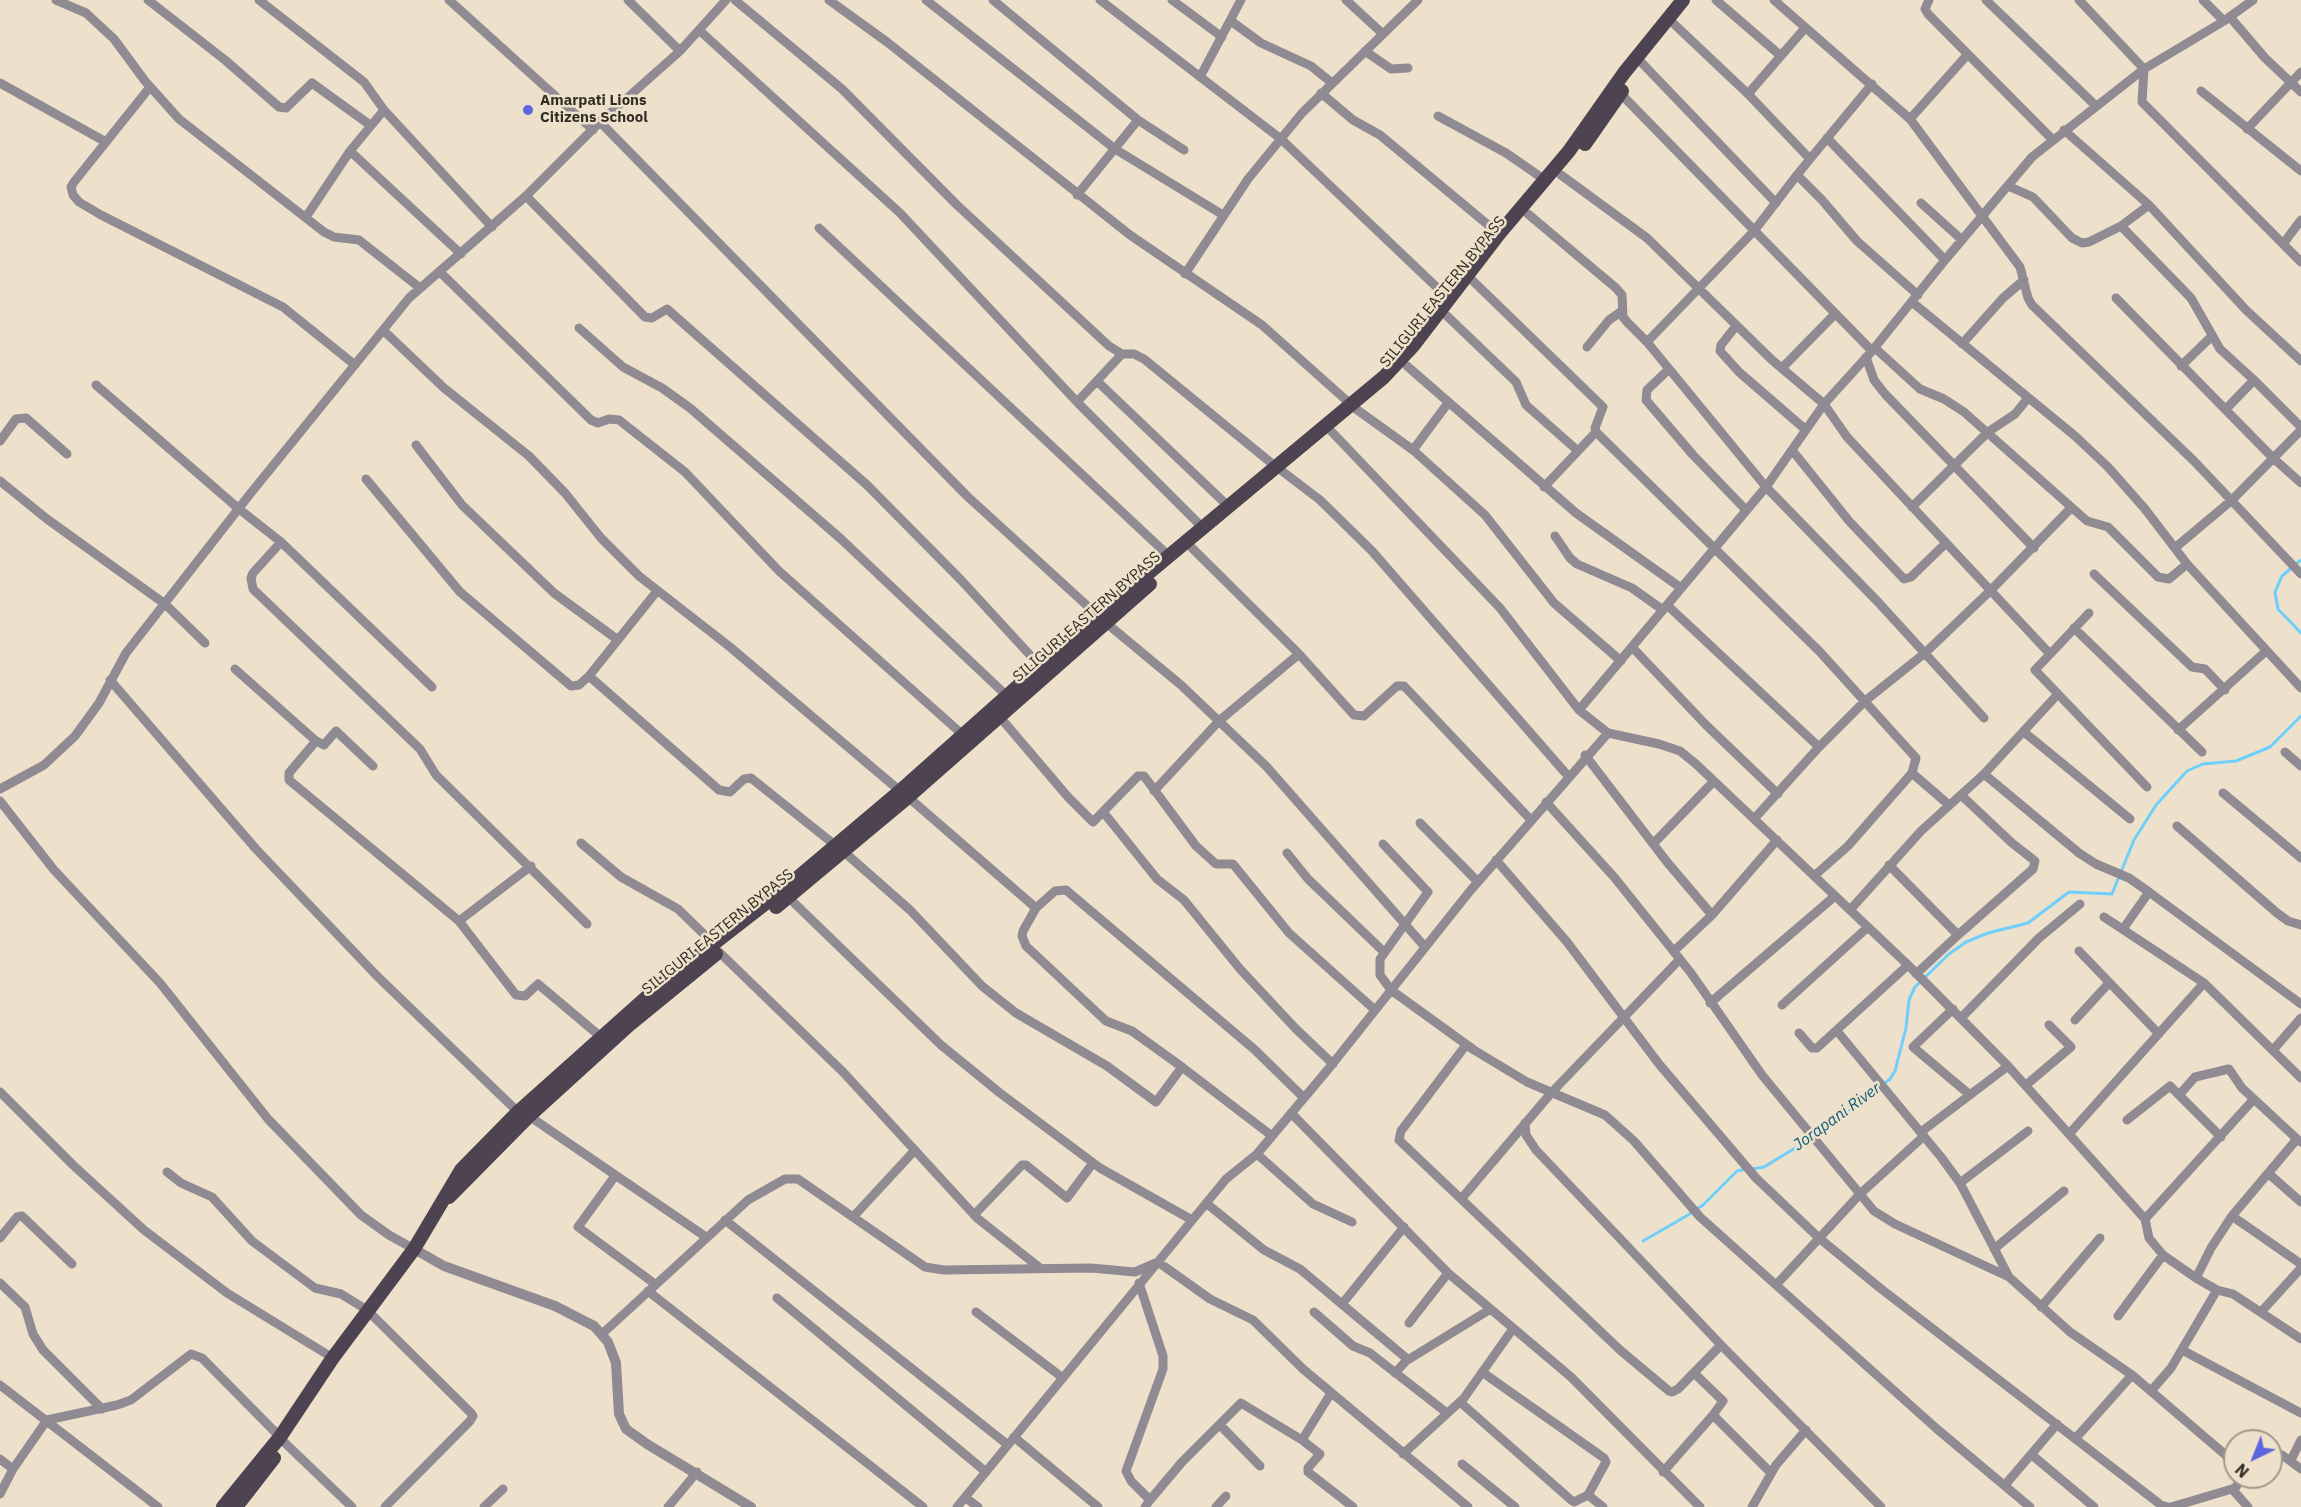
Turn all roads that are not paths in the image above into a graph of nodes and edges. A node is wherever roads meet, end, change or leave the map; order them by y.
1 (56, 0) edge
2 (148, 0) edge
3 (259, 0) edge
4 (449, 0) edge
5 (628, 0) edge
6 (726, 0) edge
7 (735, 0) edge
8 (829, 0) edge
9 (926, 0) edge
10 (993, 0) edge
11 (1100, 0) edge
12 (1172, 0) edge
13 (1241, 0) edge
14 (1346, 0) edge
15 (1418, 0) edge
16 (1683, 0) edge
17 (1695, 0) edge
18 (1716, 0) edge
19 (1774, 0) edge
20 (1929, 0) edge
21 (1986, 0) edge
22 (2079, 0) edge
23 (2203, 0) edge
24 (2253, 0) edge
25 (2240, 4) edge
26 (2227, 19) junction
27 (1231, 21) junction
28 (1674, 24) junction
29 (1805, 28) junction
30 (699, 30) junction
31 (1383, 34) junction
32 (1221, 37) junction
33 (680, 51) junction
34 (1365, 51) junction
35 (1968, 54) junction
36 (1781, 56) junction
37 (1642, 63) junction
38 (1408, 68) dead end
39 (2144, 69) junction
40 (2301, 72) edge
41 (1200, 77) junction
42 (0, 82) edge
43 (1332, 83) junction
44 (2290, 83) junction
45 (1872, 84) junction
46 (150, 87) junction
47 (2201, 91) dead end
48 (2301, 92) edge
49 (1321, 93) junction
50 (1620, 93) junction
51 (1748, 94) junction
52 (2094, 105) junction
53 (384, 110) junction
54 (1438, 116) dead end
55 (1910, 119) junction
56 (1138, 120) junction
57 (600, 122) junction
58 (370, 125) junction
59 (2247, 129) junction
60 (593, 130) junction
61 (2064, 130) junction
62 (1827, 138) junction
63 (1281, 139) junction
64 (2052, 139) junction
65 (106, 142) junction
66 (1115, 149) junction
67 (1184, 150) dead end
68 (350, 151) junction
69 (1810, 159) junction
70 (2301, 171) edge
71 (1561, 175) junction
72 (1797, 175) junction
73 (1545, 180) junction
74 (2008, 186) junction
75 (1077, 195) junction
76 (526, 196) junction
77 (1776, 203) junction
78 (1921, 203) dead end
79 (2149, 205) junction
80 (1528, 214) junction
81 (1223, 215) junction
82 (306, 217) junction
83 (1980, 217) junction
84 (2301, 220) edge
85 (2121, 226) junction
86 (492, 227) junction
87 (819, 228) dead end
88 (1754, 231) junction
89 (1499, 234) junction
90 (1962, 240) junction
91 (2283, 244) junction
92 (461, 254) junction
93 (1945, 260) junction
94 (2301, 262) edge
95 (440, 272) junction
96 (1185, 273) junction
97 (2024, 280) junction
98 (1473, 281) junction
99 (420, 288) junction
100 (1698, 288) junction
101 (1448, 298) junction
102 (2116, 298) dead end
103 (1915, 299) junction
104 (1623, 311) junction
105 (1835, 314) junction
106 (1447, 316) junction
107 (1736, 326) junction
108 (579, 328) dead end
109 (383, 330) junction
110 (2212, 336) junction
111 (1647, 342) junction
112 (1962, 344) junction
113 (1587, 347) dead end
114 (1871, 352) junction
115 (1122, 354) junction
116 (2301, 361) edge
117 (354, 365) junction
118 (1407, 366) junction
119 (2181, 366) junction
120 (1782, 368) junction
121 (1669, 369) junction
122 (2254, 380) junction
123 (1098, 382) junction
124 (96, 385) dead end
125 (2028, 398) junction
126 (1077, 402) junction
127 (1448, 403) junction
128 (1824, 404) junction
129 (1352, 406) junction
130 (2226, 409) junction
131 (2301, 429) edge
132 (1330, 430) junction
133 (1806, 430) junction
134 (1596, 432) junction
135 (1988, 432) junction
136 (0, 441) edge
137 (416, 445) dead end
138 (1413, 450) junction
139 (1792, 450) junction
140 (1578, 451) junction
141 (67, 454) dead end
142 (2273, 458) junction
143 (1954, 466) junction
144 (1279, 468) junction
145 (366, 479) dead end
146 (0, 481) edge
147 (2301, 483) edge
148 (1544, 487) junction
149 (1766, 487) junction
150 (2232, 500) junction
151 (1228, 506) junction
152 (1912, 507) junction
153 (239, 508) junction
154 (2071, 508) junction
155 (1746, 510) junction
156 (1203, 528) junction
157 (1556, 536) dead end
158 (281, 542) junction
159 (1946, 543) junction
160 (2176, 547) junction
161 (1192, 548) junction
162 (1712, 548) junction
163 (2034, 548) junction
164 (1169, 556) junction
165 (2187, 564) junction
166 (2094, 574) dead end
167 (2301, 574) edge
168 (1681, 588) junction
169 (657, 591) junction
170 (1990, 591) junction
171 (165, 604) junction
172 (1665, 608) junction
173 (2089, 613) dead end
174 (1102, 619) junction
175 (2074, 628) junction
176 (618, 640) junction
177 (205, 643) dead end
178 (1632, 647) junction
179 (2265, 652) junction
180 (1925, 653) junction
181 (1299, 654) junction
182 (2050, 654) junction
183 (1621, 662) junction
184 (1041, 667) junction
185 (235, 669) dead end
186 (589, 676) junction
187 (110, 680) junction
188 (432, 687) dead end
189 (2301, 688) edge
190 (2225, 690) junction
191 (2058, 694) junction
192 (1007, 696) junction
193 (1865, 701) junction
194 (1579, 710) junction
195 (999, 716) junction
196 (1984, 717) dead end
197 (1218, 721) junction
198 (2178, 730) junction
199 (2024, 732) junction
200 (1608, 733) junction
201 (963, 735) junction
202 (316, 741) junction
203 (1819, 747) junction
204 (2202, 752) dead end
205 (2285, 752) dead end
206 (1586, 755) junction
207 (373, 766) dead end
208 (2301, 766) edge
209 (1912, 773) junction
210 (1984, 774) junction
211 (1568, 776) junction
212 (1714, 781) junction
213 (2147, 787) dead end
214 (0, 789) edge
215 (1154, 791) junction
216 (2223, 793) dead end
217 (904, 794) junction
218 (1778, 794) junction
219 (1961, 795) junction
220 (0, 801) edge
221 (1546, 802) junction
222 (1949, 805) junction
223 (1104, 813) junction
224 (1754, 819) junction
225 (2130, 819) dead end
226 (1530, 820) junction
227 (1420, 823) dead end
228 (2177, 826) dead end
229 (1776, 840) junction
230 (580, 843) dead end
231 (1383, 843) dead end
232 (1653, 844) junction
233 (839, 848) junction
234 (1287, 853) dead end
235 (2301, 858) edge
236 (1496, 860) junction
237 (1889, 865) junction
238 (531, 866) junction
239 (1814, 876) junction
240 (1478, 882) junction
241 (2149, 892) junction
242 (1836, 896) junction
243 (788, 897) junction
244 (2080, 904) dead end
245 (1036, 908) junction
246 (1850, 910) junction
247 (1712, 915) junction
248 (2104, 917) dead end
249 (459, 921) junction
250 (587, 924) dead end
251 (1405, 924) junction
252 (2301, 925) edge
253 (1868, 927) junction
254 (2123, 929) junction
255 (1958, 935) junction
256 (1425, 946) junction
257 (716, 948) junction
258 (2079, 951) dead end
259 (1384, 952) junction
260 (1677, 955) junction
261 (1908, 965) junction
262 (1918, 975) junction
263 (2109, 983) junction
264 (2204, 983) junction
265 (1391, 990) junction
266 (1710, 1003) junction
267 (2301, 1004) edge
268 (1782, 1005) dead end
269 (1375, 1010) junction
270 (1953, 1010) junction
271 (1624, 1017) junction
272 (1961, 1018) junction
273 (2301, 1018) edge
274 (2075, 1020) dead end
275 (2049, 1025) dead end
276 (1837, 1031) junction
277 (1800, 1033) dead end
278 (2159, 1034) junction
279 (601, 1037) junction
280 (1466, 1045) junction
281 (2273, 1050) junction
282 (1333, 1064) junction
283 (2008, 1066) junction
284 (1182, 1067) junction
285 (2301, 1078) edge
286 (2026, 1085) junction
287 (0, 1092) edge
288 (1552, 1092) junction
289 (2180, 1094) junction
290 (1970, 1095) junction
291 (1304, 1098) junction
292 (2253, 1100) junction
293 (1291, 1113) junction
294 (523, 1114) junction
295 (2127, 1120) dead end
296 (1526, 1123) junction
297 (2028, 1131) dead end
298 (2070, 1133) junction
299 (1922, 1134) junction
300 (1272, 1136) junction
301 (2221, 1137) junction
302 (2299, 1141) edge
303 (915, 1150) junction
304 (1257, 1154) junction
305 (1094, 1162) junction
306 (167, 1172) dead end
307 (2269, 1174) junction
308 (615, 1176) junction
309 (1960, 1183) junction
310 (2064, 1191) dead end
311 (1860, 1194) junction
312 (1462, 1198) junction
313 (2301, 1202) edge
314 (1206, 1203) junction
315 (974, 1215) junction
316 (2232, 1216) junction
317 (854, 1217) junction
318 (2145, 1219) junction
319 (725, 1220) junction
320 (1192, 1220) junction
321 (1352, 1222) dead end
322 (1404, 1227) junction
323 (706, 1237) junction
324 (0, 1238) edge
325 (1819, 1238) junction
326 (2100, 1239) dead end
327 (414, 1248) junction
328 (1994, 1249) junction
329 (2163, 1255) junction
330 (1158, 1262) junction
331 (72, 1264) dead end
332 (1040, 1268) junction
333 (2300, 1271) edge
334 (1448, 1273) junction
335 (2009, 1277) junction
336 (2196, 1278) junction
337 (0, 1283) edge
338 (1139, 1283) junction
339 (1776, 1285) junction
340 (652, 1288) junction
341 (2217, 1290) junction
342 (777, 1298) dead end
343 (1341, 1304) junction
344 (2041, 1307) junction
345 (367, 1310) junction
346 (1489, 1310) junction
347 (976, 1312) dead end
348 (1314, 1312) dead end
349 (2261, 1312) junction
350 (2118, 1316) dead end
351 (1409, 1323) dead end
352 (1512, 1330) junction
353 (350, 1334) junction
354 (602, 1335) junction
355 (2301, 1340) edge
356 (1721, 1345) junction
357 (2182, 1350) junction
358 (333, 1358) junction
359 (1406, 1361) junction
360 (1395, 1372) junction
361 (1482, 1372) junction
362 (1694, 1373) junction
363 (2132, 1375) junction
364 (1063, 1378) junction
365 (0, 1385) edge
366 (2151, 1391) junction
367 (1330, 1393) junction
368 (1460, 1402) junction
369 (102, 1409) junction
370 (1447, 1413) junction
371 (2301, 1413) edge
372 (1713, 1415) junction
373 (47, 1420) junction
374 (2057, 1424) junction
375 (1220, 1425) junction
376 (1806, 1430) junction
377 (2076, 1439) junction
378 (283, 1440) junction
379 (1302, 1440) junction
380 (2301, 1440) edge
381 (1011, 1441) junction
382 (2223, 1453) edge
383 (1403, 1454) junction
384 (2032, 1455) junction
385 (2283, 1456) edge
386 (0, 1459) edge
387 (2291, 1460) junction
388 (1462, 1464) dead end
389 (1260, 1466) dead end
390 (13, 1469) junction
391 (2301, 1469) edge
392 (697, 1472) junction
393 (986, 1472) junction
394 (1663, 1472) junction
395 (1771, 1473) junction
396 (2005, 1485) junction
397 (503, 1489) dead end
398 (2232, 1489) joint
399 (0, 1494) edge
400 (1588, 1495) junction
401 (1226, 1496) dead end
402 (966, 1498) junction
403 (1148, 1503) edge
404 (1572, 1504) edge
405 (158, 1507) edge
406 (224, 1507) edge
407 (236, 1507) edge
408 (352, 1507) edge
409 (385, 1507) edge
410 (484, 1507) edge
411 (668, 1507) edge
412 (752, 1507) edge
413 (923, 1507) edge
414 (957, 1507) edge
415 (978, 1507) edge
416 (1098, 1507) edge
417 (1216, 1507) edge
418 (1353, 1507) edge
419 (1468, 1507) edge
420 (1515, 1507) edge
421 (1603, 1507) edge
422 (1701, 1507) edge
423 (1752, 1507) edge
424 (1881, 1507) edge
425 (2030, 1507) edge
426 (2094, 1507) edge
427 (2169, 1507) edge
428 (2248, 1507) edge

1 - 46 street
2 - 58 street
3 - 53 street
4 - 60 street
5 - 33 street
6 - 30 street
7 - 115 street
8 - 75 street
9 - 66 street
10 - 56 street
11 - 41 street
12 - 32 street
13 - 27 street
14 - 31 street
15 - 31 street
16 - 73 main road, SILIGURI EASTERN BYPASS
17 - 28 main road, SILIGURI EASTERN BYPASS
18 - 36 street
19 - 29 street
20 - 35 street
21 - 52 street
22 - 39 street
23 - 26 street
24 - 25 street
25 - 26 street
26 - 39 street
26 - 44 street
27 - 32 street
27 - 43 street
28 - 37 main road, SILIGURI EASTERN BYPASS
28 - 51 street
29 - 36 street
29 - 45 street
30 - 33 street
30 - 126 street
31 - 34 street
32 - 41 street
33 - 57 street
34 - 38 street
34 - 43 street
35 - 55 street
35 - 64 street
36 - 51 street
37 - 50 main road, SILIGURI EASTERN BYPASS
37 - 77 street
39 - 52 street
39 - 91 street
40 - 44 street
41 - 63 street
42 - 65 street
43 - 49 street
44 - 48 street
44 - 59 street
45 - 55 street
45 - 62 street
46 - 65 street
46 - 82 street
47 - 59 street
49 - 63 street
49 - 89 street
50 - 71 main road, SILIGURI EASTERN BYPASS
50 - 88 street
51 - 69 street
52 - 61 street
53 - 58 street
53 - 86 street
54 - 73 street
55 - 83 street
56 - 66 street
56 - 67 street
57 - 60 street
57 - 174 street
58 - 68 street
59 - 70 street
60 - 76 street
61 - 64 street
61 - 79 street
62 - 69 street
62 - 93 street
63 - 81 street
63 - 101 street
64 - 74 street
65 - 117 street
66 - 75 street
66 - 81 street
68 - 82 street
68 - 92 street
69 - 72 street
71 - 80 main road, SILIGURI EASTERN BYPASS
71 - 100 street
72 - 77 street
72 - 103 street
73 - 89 main road, SILIGURI EASTERN BYPASS
74 - 83 street
74 - 85 street
75 - 96 street
76 - 86 street
76 - 184 street
77 - 88 street
78 - 90 street
79 - 85 street
79 - 116 street
80 - 98 main road, SILIGURI EASTERN BYPASS
80 - 104 street
81 - 96 street
82 - 99 street
83 - 90 street
83 - 97 street
84 - 91 street
85 - 110 street
86 - 92 street
87 - 164 street
88 - 100 street
88 - 105 street
89 - 101 main road, SILIGURI EASTERN BYPASS
90 - 93 street
91 - 94 street
92 - 95 street
93 - 103 street
95 - 99 street
95 - 201 street
96 - 129 street
97 - 112 street
97 - 150 street
98 - 106 main road, SILIGURI EASTERN BYPASS
98 - 134 street
99 - 109 street
100 - 107 street
100 - 111 street
101 - 129 main road, SILIGURI EASTERN BYPASS
102 - 119 street
103 - 112 street
103 - 114 street
104 - 111 street
104 - 113 street
105 - 114 street
105 - 120 street
106 - 118 main road, SILIGURI EASTERN BYPASS
106 - 140 street
107 - 120 street
107 - 133 street
108 - 192 street
109 - 117 street
109 - 169 street
110 - 119 street
110 - 122 street
111 - 121 street
112 - 125 street
114 - 128 street
114 - 135 street
114 - 143 street
115 - 123 street
115 - 144 street
117 - 153 street
118 - 127 street
118 - 129 main road, SILIGURI EASTERN BYPASS
119 - 130 street
120 - 128 street
121 - 149 street
121 - 155 street
122 - 130 street
122 - 131 street
123 - 126 street
123 - 151 street
124 - 153 street
125 - 135 street
125 - 160 street
126 - 156 street
127 - 138 street
127 - 148 street
128 - 133 street
128 - 152 street
129 - 132 main road, SILIGURI EASTERN BYPASS
129 - 138 street
129 - 144 main road, SILIGURI EASTERN BYPASS
130 - 142 street
131 - 142 street
132 - 144 main road, SILIGURI EASTERN BYPASS
132 - 194 street
133 - 139 street
134 - 140 street
134 - 162 street
135 - 143 street
135 - 154 street
136 - 141 street
137 - 176 street
138 - 183 street
139 - 149 street
139 - 159 street
140 - 148 street
142 - 147 street
142 - 150 street
143 - 152 street
143 - 163 street
144 - 151 main road, SILIGURI EASTERN BYPASS
144 - 161 main road, SILIGURI EASTERN BYPASS
144 - 211 street
145 - 186 street
146 - 171 street
148 - 168 street
149 - 155 street
149 - 180 street
150 - 160 street
150 - 167 street
151 - 156 main road, SILIGURI EASTERN BYPASS
152 - 159 street
153 - 158 street
153 - 171 street
154 - 163 street
154 - 165 street
155 - 162 street
156 - 164 main road, SILIGURI EASTERN BYPASS
157 - 172 street
158 - 188 street
158 - 238 street
159 - 170 street
160 - 165 street
161 - 174 main road, SILIGURI EASTERN BYPASS
161 - 181 street
162 - 168 street
162 - 193 street
163 - 170 street
164 - 174 main road, SILIGURI EASTERN BYPASS
165 - 179 street
166 - 190 street
168 - 172 street
169 - 176 street
169 - 217 street
170 - 180 street
170 - 182 street
171 - 177 street
171 - 187 street
172 - 178 street
172 - 203 street
173 - 175 street
174 - 184 main road, SILIGURI EASTERN BYPASS
174 - 195 main road, SILIGURI EASTERN BYPASS
174 - 197 street
175 - 182 street
175 - 198 street
176 - 186 street
178 - 183 street
178 - 218 street
179 - 189 street
179 - 190 street
180 - 193 street
180 - 196 street
181 - 197 street
181 - 226 street
182 - 191 street
183 - 194 street
184 - 192 main road, SILIGURI EASTERN BYPASS
185 - 202 street
186 - 233 street
187 - 214 street
187 - 294 street
190 - 198 street
191 - 199 street
191 - 213 street
192 - 201 main road, SILIGURI EASTERN BYPASS
193 - 203 street
193 - 209 street
194 - 200 street
195 - 217 main road, SILIGURI EASTERN BYPASS
195 - 223 street
197 - 215 street
197 - 251 street
198 - 204 street
199 - 210 street
199 - 225 street
200 - 206 street
200 - 212 street
201 - 217 main road, SILIGURI EASTERN BYPASS
202 - 207 street
202 - 249 street
203 - 218 street
205 - 208 street
206 - 211 street
206 - 232 street
209 - 222 street
209 - 239 street
210 - 219 street
210 - 241 street
211 - 221 street
212 - 224 street
212 - 232 street
215 - 223 street
215 - 269 street
216 - 235 street
217 - 233 main road, SILIGURI EASTERN BYPASS
217 - 245 street
218 - 224 street
219 - 222 street
219 - 255 street
220 - 327 street
221 - 226 street
221 - 260 street
222 - 237 street
223 - 282 street
224 - 229 street
226 - 236 street
227 - 240 street
228 - 252 street
229 - 239 street
229 - 247 street
230 - 257 street
231 - 251 street
232 - 247 street
233 - 243 main road, SILIGURI EASTERN BYPASS
233 - 257 main road, SILIGURI EASTERN BYPASS
233 - 284 street
234 - 259 street
236 - 240 street
236 - 271 street
237 - 246 street
237 - 255 street
238 - 249 street
238 - 250 street
239 - 242 street
240 - 256 street
241 - 254 street
241 - 267 street
242 - 246 street
242 - 266 street
243 - 257 main road, SILIGURI EASTERN BYPASS
243 - 305 street
244 - 272 street
245 - 284 street
245 - 291 street
246 - 253 street
247 - 260 street
248 - 254 street
249 - 279 street
251 - 256 street
251 - 259 street
253 - 261 street
253 - 268 street
254 - 264 street
255 - 262 street
256 - 265 street
257 - 279 main road, SILIGURI EASTERN BYPASS
257 - 294 main road, SILIGURI EASTERN BYPASS
257 - 303 street
258 - 263 street
259 - 265 street
260 - 266 street
260 - 271 street
261 - 262 street
261 - 276 street
262 - 270 street
263 - 274 street
263 - 278 street
264 - 278 street
264 - 281 street
265 - 269 street
265 - 280 street
266 - 311 street
269 - 282 street
270 - 272 street
270 - 290 street
271 - 288 street
271 - 325 street
272 - 283 street
273 - 281 street
275 - 286 street
276 - 277 street
276 - 299 street
278 - 298 street
279 - 294 main road, SILIGURI EASTERN BYPASS
280 - 288 street
280 - 312 street
281 - 285 street
282 - 291 street
283 - 286 street
283 - 290 street
284 - 300 street
286 - 298 street
287 - 358 street
288 - 296 street
288 - 339 street
289 - 292 street
289 - 295 street
289 - 301 street
290 - 299 street
291 - 293 street
292 - 301 street
292 - 302 street
293 - 300 street
293 - 322 street
294 - 308 street
294 - 327 main road, SILIGURI EASTERN BYPASS
296 - 312 street
296 - 356 street
297 - 309 street
298 - 318 street
299 - 309 street
299 - 311 street
300 - 304 street
301 - 318 street
302 - 307 street
303 - 315 street
303 - 317 street
304 - 314 street
304 - 321 street
305 - 315 street
305 - 320 street
306 - 345 street
307 - 313 street
307 - 316 street
308 - 323 street
308 - 340 street
309 - 328 street
310 - 328 street
311 - 325 street
311 - 335 street
312 - 362 street
314 - 320 street
314 - 343 street
315 - 332 street
316 - 333 street
316 - 336 street
317 - 319 street
317 - 332 street
318 - 329 street
319 - 323 street
319 - 381 street
320 - 330 street
322 - 334 street
322 - 343 street
323 - 340 street
324 - 331 street
325 - 339 street
325 - 374 street
326 - 344 street
327 - 345 main road, SILIGURI EASTERN BYPASS
327 - 354 street
328 - 335 street
329 - 336 street
329 - 350 street
330 - 332 street
330 - 338 street
330 - 367 street
333 - 349 street
334 - 346 street
334 - 351 street
335 - 344 street
336 - 341 street
337 - 369 street
338 - 364 street
338 - 403 street
339 - 396 street
340 - 354 street
340 - 413 street
341 - 349 street
341 - 357 street
342 - 393 street
343 - 359 street
344 - 363 street
345 - 353 main road, SILIGURI EASTERN BYPASS
345 - 409 street
346 - 352 street
346 - 359 street
347 - 364 street
348 - 360 street
349 - 355 street
352 - 361 street
352 - 394 street
353 - 358 main road, SILIGURI EASTERN BYPASS
353 - 378 main road, SILIGURI EASTERN BYPASS
354 - 392 street
356 - 362 street
356 - 376 street
357 - 366 street
357 - 371 street
358 - 378 main road, SILIGURI EASTERN BYPASS
359 - 360 street
360 - 370 street
361 - 368 street
361 - 400 street
362 - 372 street
363 - 366 street
363 - 377 street
364 - 381 street
365 - 373 street
366 - 382 street
367 - 379 street
367 - 383 street
368 - 370 street
368 - 404 street
369 - 373 street
369 - 378 street
370 - 383 street
372 - 394 street
372 - 395 street
373 - 390 street
373 - 405 street
374 - 377 street
374 - 384 street
375 - 379 street
375 - 389 street
375 - 403 street
376 - 395 street
376 - 424 street
377 - 427 street
378 - 406 main road, SILIGURI EASTERN BYPASS
378 - 407 main road, SILIGURI EASTERN BYPASS
378 - 408 street
379 - 418 street
380 - 387 street
381 - 393 street
381 - 416 street
383 - 419 street
384 - 396 street
384 - 426 street
385 - 387 street
386 - 390 street
387 - 391 street
388 - 420 street
390 - 399 street
392 - 411 street
392 - 412 street
393 - 402 street
394 - 422 street
395 - 423 street
396 - 425 street
397 - 410 street
398 - 427 street
398 - 428 street
400 - 404 street
400 - 421 street
401 - 417 street
402 - 414 street
402 - 415 street

